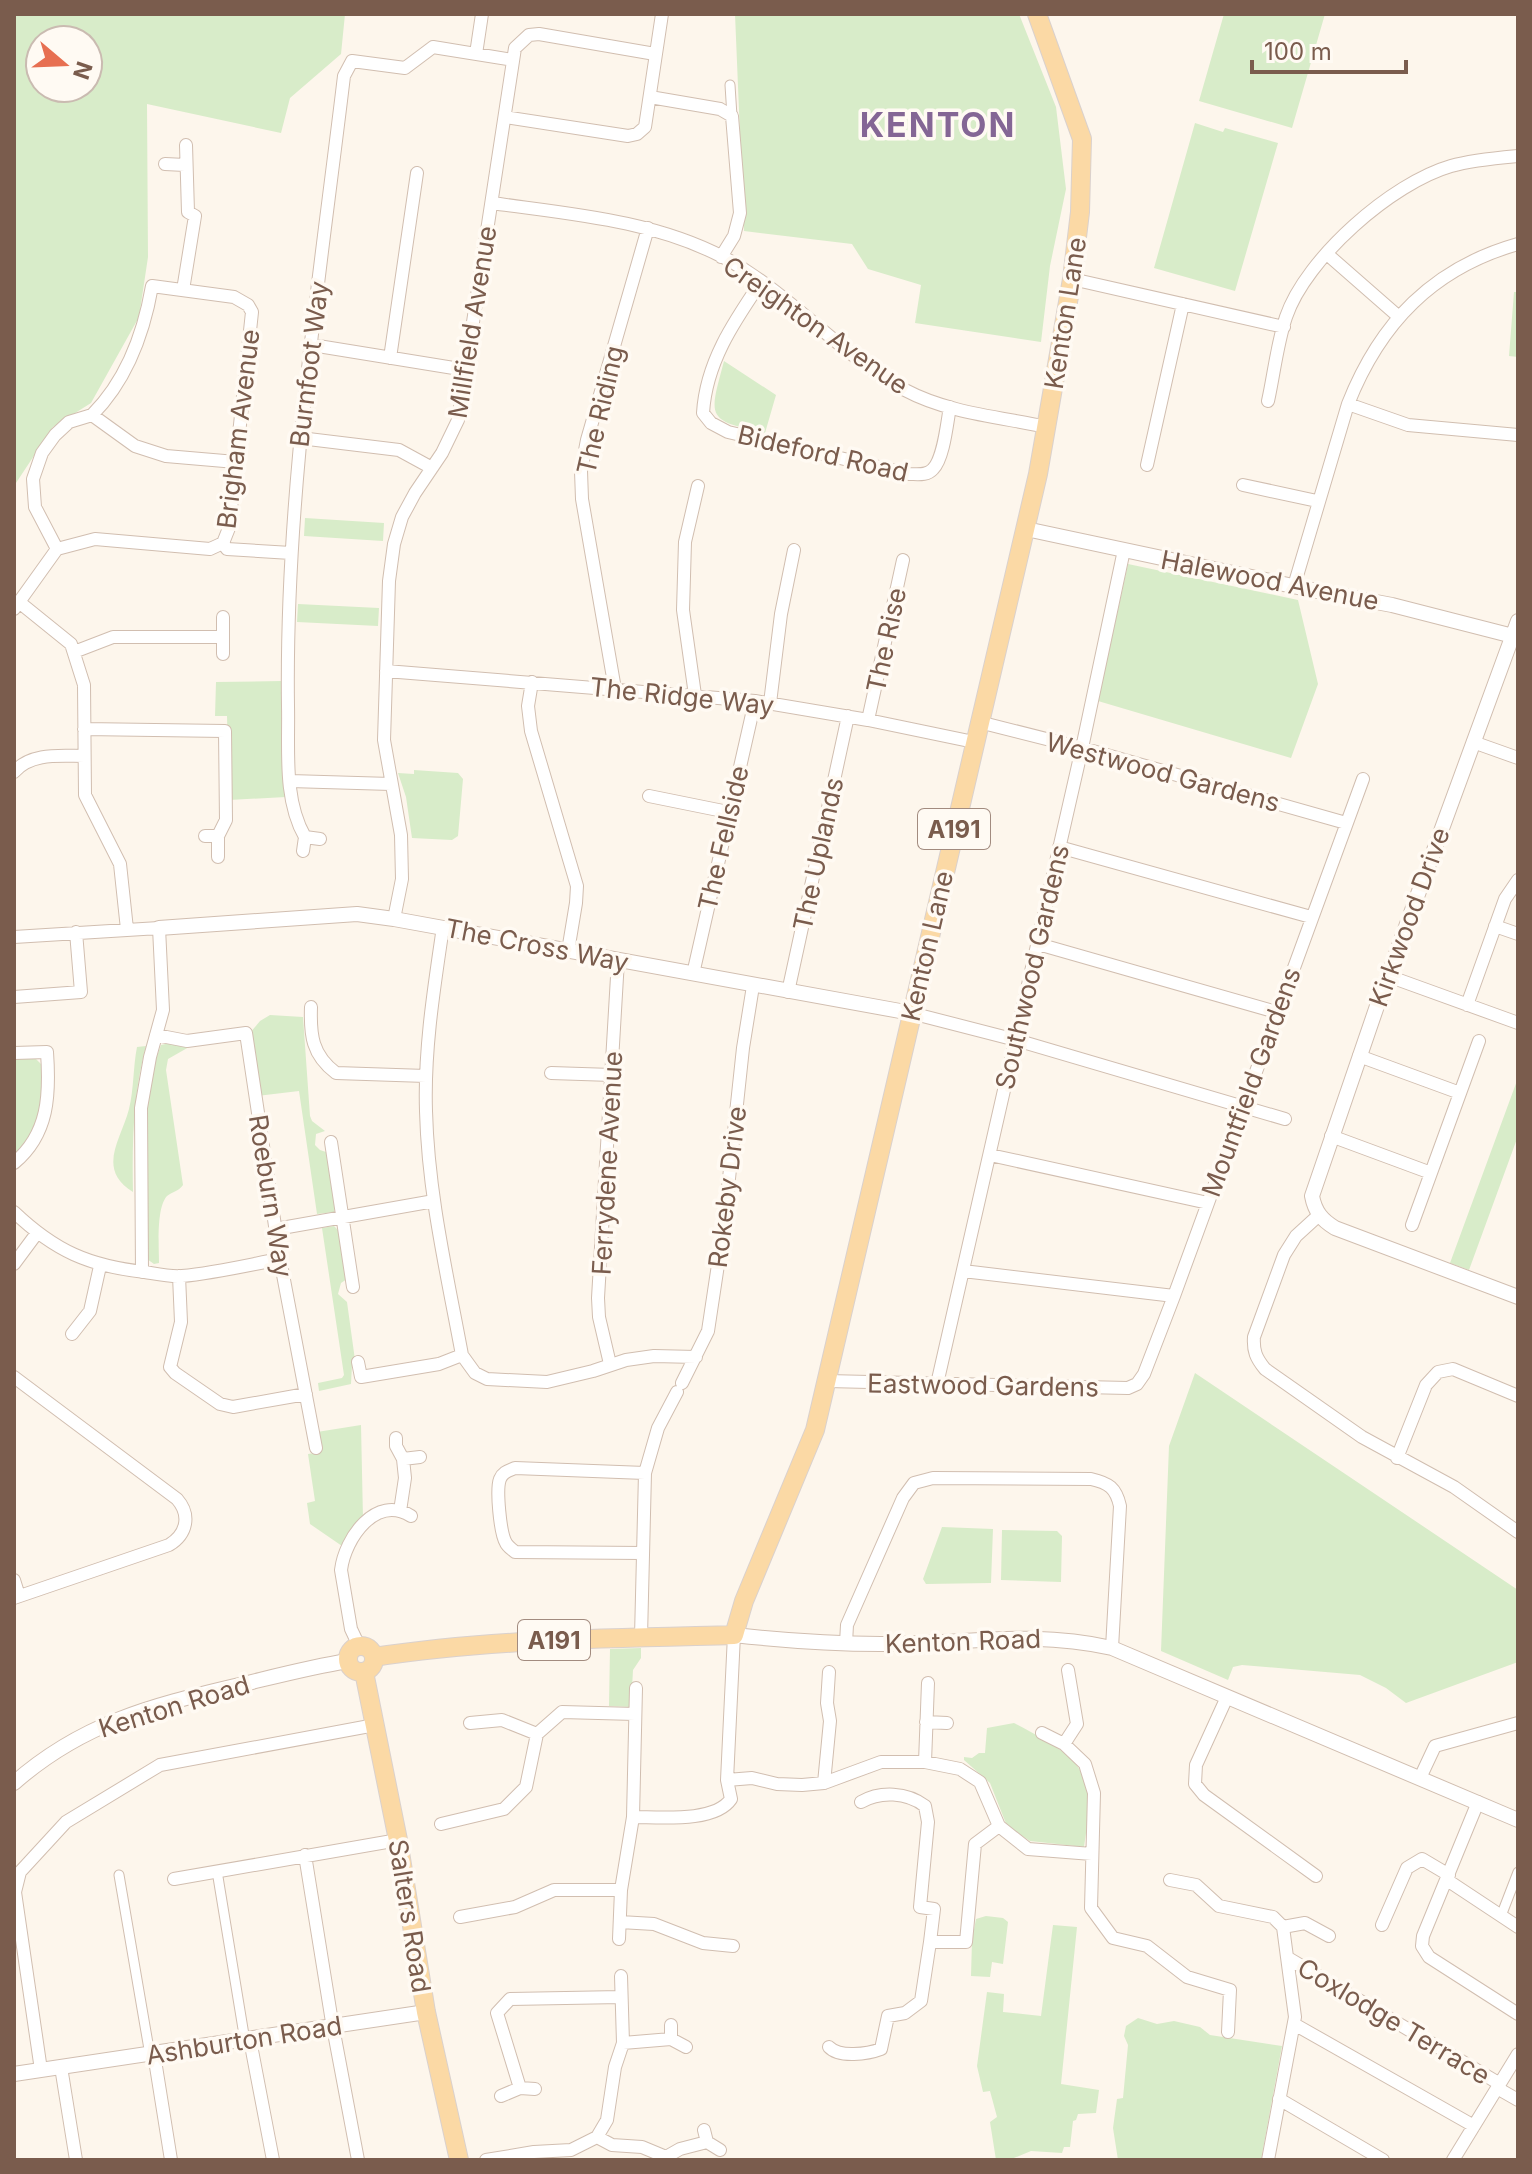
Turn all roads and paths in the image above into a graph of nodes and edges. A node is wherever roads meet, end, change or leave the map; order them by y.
1 (482, 14) edge
2 (662, 14) edge
3 (1037, 14) edge
4 (476, 54) junction
5 (655, 54) junction
6 (513, 60) junction
7 (730, 85) dead end
8 (650, 97) junction
9 (732, 116) junction
10 (505, 117) junction
11 (186, 145) dead end
12 (1518, 156) edge
13 (165, 164) dead end
14 (185, 165) junction
15 (417, 173) dead end
16 (492, 203) junction
17 (648, 228) junction
18 (1518, 244) edge
19 (1327, 254) junction
20 (721, 257) junction
21 (1072, 279) junction
22 (761, 282) junction
23 (183, 290) junction
24 (1183, 304) junction
25 (1399, 317) junction
26 (1284, 327) junction
27 (312, 345) junction
28 (390, 358) junction
29 (466, 370) junction
30 (1268, 401) dead end
31 (1348, 404) junction
32 (950, 407) junction
33 (92, 415) junction
34 (1047, 427) junction
35 (1518, 435) edge
36 (300, 438) junction
37 (236, 462) junction
38 (1147, 465) dead end
39 (432, 468) junction
40 (1243, 485) dead end
41 (698, 486) dead end
42 (1317, 501) junction
43 (1026, 529) junction
44 (223, 543) junction
45 (57, 549) junction
46 (794, 550) dead end
47 (1124, 550) junction
48 (291, 553) junction
49 (903, 560) dead end
50 (1294, 586) junction
51 (16, 605) edge
52 (223, 617) dead end
53 (1515, 628) edge
54 (222, 637) junction
55 (74, 652) junction
56 (223, 654) dead end
57 (386, 671) junction
58 (532, 682) junction
59 (615, 689) junction
60 (695, 695) junction
61 (755, 701) junction
62 (770, 703) junction
63 (848, 716) junction
64 (868, 720) junction
65 (979, 722) junction
66 (84, 729) junction
67 (974, 742) junction
68 (1473, 742) junction
69 (1082, 748) junction
70 (84, 756) junction
71 (1518, 758) edge
72 (14, 772) edge
73 (1363, 779) dead end
74 (290, 781) junction
75 (391, 784) junction
76 (649, 796) dead end
77 (728, 812) junction
78 (1346, 823) junction
79 (305, 837) junction
80 (320, 839) dead end
81 (1059, 847) junction
82 (303, 851) dead end
83 (218, 857) dead end
84 (1518, 880) edge
85 (1311, 917) junction
86 (394, 919) junction
87 (1495, 926) junction
88 (443, 927) junction
89 (159, 928) junction
90 (127, 929) junction
91 (76, 932) junction
92 (1518, 934) edge
93 (14, 937) edge
94 (1038, 944) junction
95 (568, 951) junction
96 (618, 960) junction
97 (693, 974) junction
98 (1388, 976) junction
99 (753, 986) junction
100 (788, 992) junction
101 (14, 997) edge
102 (1467, 1005) junction
103 (311, 1007) dead end
104 (1276, 1012) junction
105 (911, 1013) junction
106 (1518, 1023) edge
107 (156, 1035) junction
108 (1016, 1040) junction
109 (1479, 1041) dead end
110 (14, 1053) edge
111 (1359, 1056) junction
112 (551, 1073) dead end
113 (612, 1075) junction
114 (426, 1076) junction
115 (1460, 1093) junction
116 (1242, 1107) junction
117 (1285, 1119) dead end
118 (1331, 1136) junction
119 (331, 1142) dead end
120 (990, 1155) junction
121 (14, 1163) edge
122 (1431, 1173) junction
123 (434, 1201) junction
124 (1208, 1203) junction
125 (14, 1212) edge
126 (343, 1217) junction
127 (1322, 1218) junction
128 (1412, 1225) dead end
129 (276, 1229) junction
130 (37, 1233) junction
131 (280, 1259) junction
132 (14, 1264) edge
133 (100, 1266) junction
134 (963, 1271) junction
135 (142, 1272) junction
136 (179, 1276) junction
137 (353, 1287) dead end
138 (1174, 1296) junction
139 (1518, 1297) edge
140 (72, 1334) dead end
141 (462, 1355) junction
142 (696, 1357) junction
143 (358, 1362) dead end
144 (610, 1364) junction
145 (14, 1377) edge
146 (827, 1381) junction
147 (937, 1384) junction
148 (1137, 1384) joint
149 (306, 1394) junction
150 (1518, 1396) edge
151 (396, 1438) dead end
152 (316, 1448) dead end
153 (420, 1457) dead end
154 (1397, 1458) junction
155 (403, 1459) junction
156 (645, 1473) junction
157 (1518, 1532) edge
158 (643, 1553) junction
159 (14, 1580) edge
160 (17, 1597) edge
161 (734, 1635) junction
162 (641, 1637) junction
163 (846, 1643) junction
164 (1112, 1648) junction
165 (361, 1659) junction
166 (1068, 1670) dead end
167 (829, 1672) dead end
168 (928, 1683) dead end
169 (636, 1688) dead end
170 (812, 1695) dead end
171 (828, 1696) junction
172 (1227, 1697) junction
173 (635, 1714) junction
174 (926, 1722) junction
175 (470, 1723) dead end
176 (947, 1723) dead end
177 (1518, 1723) edge
178 (375, 1725) junction
179 (1042, 1733) dead end
180 (537, 1734) junction
181 (1064, 1744) junction
182 (925, 1762) junction
183 (1420, 1778) junction
184 (727, 1780) junction
185 (14, 1783) edge
186 (824, 1783) junction
187 (861, 1802) dead end
188 (1478, 1802) junction
189 (633, 1817) junction
190 (1518, 1820) edge
191 (441, 1824) dead end
192 (999, 1826) junction
193 (398, 1840) junction
194 (1092, 1854) junction
195 (305, 1855) junction
196 (217, 1871) junction
197 (1518, 1872) edge
198 (119, 1875) dead end
199 (1316, 1876) dead end
200 (1448, 1878) junction
201 (174, 1879) dead end
202 (1170, 1880) dead end
203 (621, 1890) junction
204 (1501, 1916) junction
205 (460, 1917) dead end
206 (620, 1922) junction
207 (1382, 1925) dead end
208 (1283, 1927) junction
209 (1518, 1927) edge
210 (1329, 1936) dead end
211 (619, 1939) dead end
212 (930, 1942) junction
213 (733, 1946) dead end
214 (1288, 1958) junction
215 (621, 1976) dead end
216 (621, 1997) junction
217 (426, 2012) junction
218 (1518, 2014) edge
219 (1294, 2024) junction
220 (671, 2025) dead end
221 (333, 2027) junction
222 (1228, 2032) dead end
223 (671, 2039) junction
224 (248, 2040) junction
225 (623, 2043) junction
226 (686, 2047) dead end
227 (829, 2047) dead end
228 (152, 2054) junction
229 (1518, 2054) edge
230 (61, 2067) junction
231 (41, 2070) junction
232 (14, 2074) edge
233 (1498, 2086) junction
234 (520, 2088) junction
235 (535, 2089) dead end
236 (501, 2096) dead end
237 (1279, 2099) junction
238 (1518, 2100) edge
239 (1474, 2126) junction
240 (597, 2137) junction
241 (720, 2150) dead end
242 (535, 2156) edge
243 (666, 2158) edge
244 (76, 2160) edge
245 (171, 2160) edge
246 (273, 2160) edge
247 (358, 2160) edge
248 (459, 2160) edge
249 (486, 2160) edge
250 (1268, 2160) edge
251 (1383, 2160) edge
252 (1453, 2160) edge

1 - 4 street
2 - 5 street
3 - 21 main road, Kenton Lane / A191
4 - 6 street, Burnfoot Way
4 - 27 street, Burnfoot Way
5 - 6 street
5 - 8 street
6 - 10 street, Millfield Avenue
7 - 9 street
8 - 9 street
8 - 10 street
9 - 20 street
10 - 16 street, Millfield Avenue
11 - 14 street
12 - 19 street
13 - 14 street
14 - 23 street
15 - 28 street
16 - 17 street, Creighton Avenue
16 - 29 street, Millfield Avenue
17 - 20 street, Creighton Avenue
17 - 59 street, The Riding
18 - 25 street
19 - 25 street
19 - 26 street
20 - 22 street, Creighton Avenue
21 - 24 street
21 - 34 main road, Kenton Lane / A191
22 - 32 street, Creighton Avenue
22 - 32 street, Bideford Road
23 - 33 street, Brigham Avenue
23 - 37 street, Brigham Avenue
24 - 26 street
24 - 38 street
25 - 31 street
26 - 30 street
27 - 28 street
27 - 36 street, Burnfoot Way
28 - 29 street
29 - 39 street, Millfield Avenue
31 - 35 street
31 - 42 street
32 - 34 street, Creighton Avenue
33 - 37 street
33 - 45 street
34 - 43 main road, Kenton Lane / A191
36 - 39 street
36 - 48 street, Burnfoot Way
37 - 44 street, Brigham Avenue
39 - 57 street, Millfield Avenue
40 - 42 street
41 - 60 street
42 - 50 street
43 - 47 street, Halewood Avenue
43 - 65 main road, Kenton Lane / A191
44 - 45 street, Brigham Avenue
44 - 48 street
45 - 51 street
46 - 62 street
47 - 50 street, Halewood Avenue
47 - 69 street, Southwood Gardens
48 - 74 street, Burnfoot Way
49 - 64 street, The Rise
50 - 53 street, Halewood Avenue
51 - 55 street
52 - 54 street
53 - 68 street, Kirkwood Drive
54 - 55 street
54 - 56 street
55 - 66 street
57 - 58 street, The Ridge Way
57 - 75 street, Millfield Avenue
58 - 59 street, The Ridge Way
58 - 95 street
59 - 60 street, The Ridge Way
60 - 61 street, The Ridge Way
61 - 62 street, The Ridge Way
61 - 77 street, The Fellside
62 - 63 street, The Ridge Way
63 - 64 street, The Ridge Way
63 - 100 street, The Uplands
64 - 67 street, The Ridge Way
65 - 67 main road, Kenton Lane / A191
65 - 69 street, Westwood Gardens
66 - 70 street
66 - 83 street
67 - 105 main road, Kenton Lane / A191
68 - 71 street
68 - 98 street, Kirkwood Drive
69 - 78 street, Westwood Gardens
69 - 81 street, Southwood Gardens
70 - 72 street
70 - 90 street
73 - 78 street, Mountfield Gardens
74 - 75 street
74 - 79 street, Burnfoot Way
75 - 86 street, Millfield Avenue
76 - 77 street
77 - 97 street, The Fellside
78 - 85 street, Mountfield Gardens
79 - 80 street
79 - 82 street, Burnfoot Way
81 - 85 street
81 - 94 street, Southwood Gardens
84 - 87 street
85 - 104 street, Mountfield Gardens
86 - 88 street, The Cross Way
86 - 89 street, The Cross Way
87 - 92 street
87 - 102 street
88 - 95 street, The Cross Way
88 - 114 street
89 - 90 street
89 - 107 street
90 - 91 street
91 - 93 street
91 - 101 street
94 - 104 street
94 - 108 street, Southwood Gardens
95 - 96 street, The Cross Way
96 - 97 street, The Cross Way
96 - 113 street, Ferrydene Avenue
97 - 99 street, The Cross Way
98 - 102 street
98 - 111 street, Kirkwood Drive
99 - 100 street, The Cross Way
99 - 142 street, Rokeby Drive
100 - 105 street, The Cross Way
102 - 106 street
103 - 114 street
104 - 116 street, Mountfield Gardens
105 - 108 street
105 - 146 main road, Kenton Lane / A191
107 - 129 street, Roeburn Way
107 - 135 street
108 - 116 street
108 - 120 street, Southwood Gardens
109 - 115 street
110 - 121 street
111 - 115 street
111 - 118 street, Kirkwood Drive
112 - 113 street
113 - 144 street, Ferrydene Avenue
114 - 123 street
115 - 122 street
116 - 117 street
116 - 124 street, Mountfield Gardens
118 - 122 street
118 - 127 street, Kirkwood Drive
119 - 126 street
120 - 124 street
120 - 134 street, Southwood Gardens
122 - 128 street
123 - 126 street
123 - 141 street
124 - 138 street, Mountfield Gardens
125 - 130 street
126 - 129 street
126 - 137 street
127 - 139 street
127 - 154 street
129 - 131 street, Roeburn Way
130 - 132 street
130 - 133 street
131 - 136 street
131 - 149 street, Roeburn Way
133 - 135 street
133 - 140 street
134 - 138 street
134 - 147 street, Southwood Gardens
135 - 136 street
136 - 149 street
138 - 148 street, Mountfield Gardens
141 - 143 street
141 - 144 street
142 - 144 street
142 - 156 street, Rokeby Drive
145 - 160 street
146 - 147 street, Eastwood Gardens
146 - 161 main road, Kenton Lane / A191
147 - 148 street, Eastwood Gardens
149 - 152 street, Roeburn Way
150 - 154 street
151 - 155 street
153 - 155 street
154 - 157 street
155 - 165 street
156 - 158 street, Rokeby Drive
156 - 158 street
158 - 162 street, Rokeby Drive
159 - 160 street
161 - 162 main road, Kenton Road / A191
161 - 163 street, Kenton Road
161 - 184 street
162 - 165 main road, Kenton Road / A191
163 - 164 street, Kenton Road
163 - 164 street
164 - 172 street, Kenton Road
165 - 178 main road, Salters Road
165 - 185 street, Kenton Road
166 - 181 street
167 - 171 street
168 - 174 street
169 - 173 street
170 - 171 street
171 - 186 street
172 - 183 street, Kenton Road
172 - 199 street
173 - 180 street
173 - 189 street
174 - 176 street
174 - 182 street
175 - 180 street
177 - 183 street
178 - 193 main road, Salters Road
178 - 231 street
179 - 181 street
180 - 191 street
181 - 194 street
182 - 186 street
182 - 192 street
183 - 188 street, Kenton Road
184 - 186 street
184 - 189 street
187 - 212 street
188 - 190 street, Kenton Road
188 - 200 street
189 - 203 street
192 - 194 street
192 - 212 street
193 - 195 street
193 - 217 main road, Salters Road
194 - 222 street
195 - 196 street
195 - 221 street
196 - 201 street
196 - 224 street
197 - 204 street
198 - 228 street
200 - 204 street
200 - 207 street
200 - 218 street
202 - 208 street
203 - 205 street
203 - 206 street
204 - 209 street
206 - 211 street
206 - 213 street
208 - 210 street
208 - 214 street
212 - 227 street
214 - 219 street
214 - 233 street, Coxlodge Terrace
215 - 216 street
216 - 225 street
216 - 234 street
217 - 221 street, Ashburton Road
217 - 248 main road, Salters Road
219 - 237 street
219 - 239 street
220 - 223 street
221 - 224 street, Ashburton Road
221 - 247 street
223 - 225 street
223 - 226 street
224 - 228 street, Ashburton Road
224 - 246 street
225 - 240 street
228 - 230 street, Ashburton Road
228 - 245 street
229 - 233 street
230 - 231 street, Ashburton Road
230 - 244 street
231 - 232 street, Ashburton Road
233 - 238 street, Coxlodge Terrace
233 - 239 street
234 - 235 street
234 - 236 street
237 - 250 street
237 - 251 street
239 - 252 street
240 - 242 street
240 - 243 street
241 - 243 street
242 - 249 street

